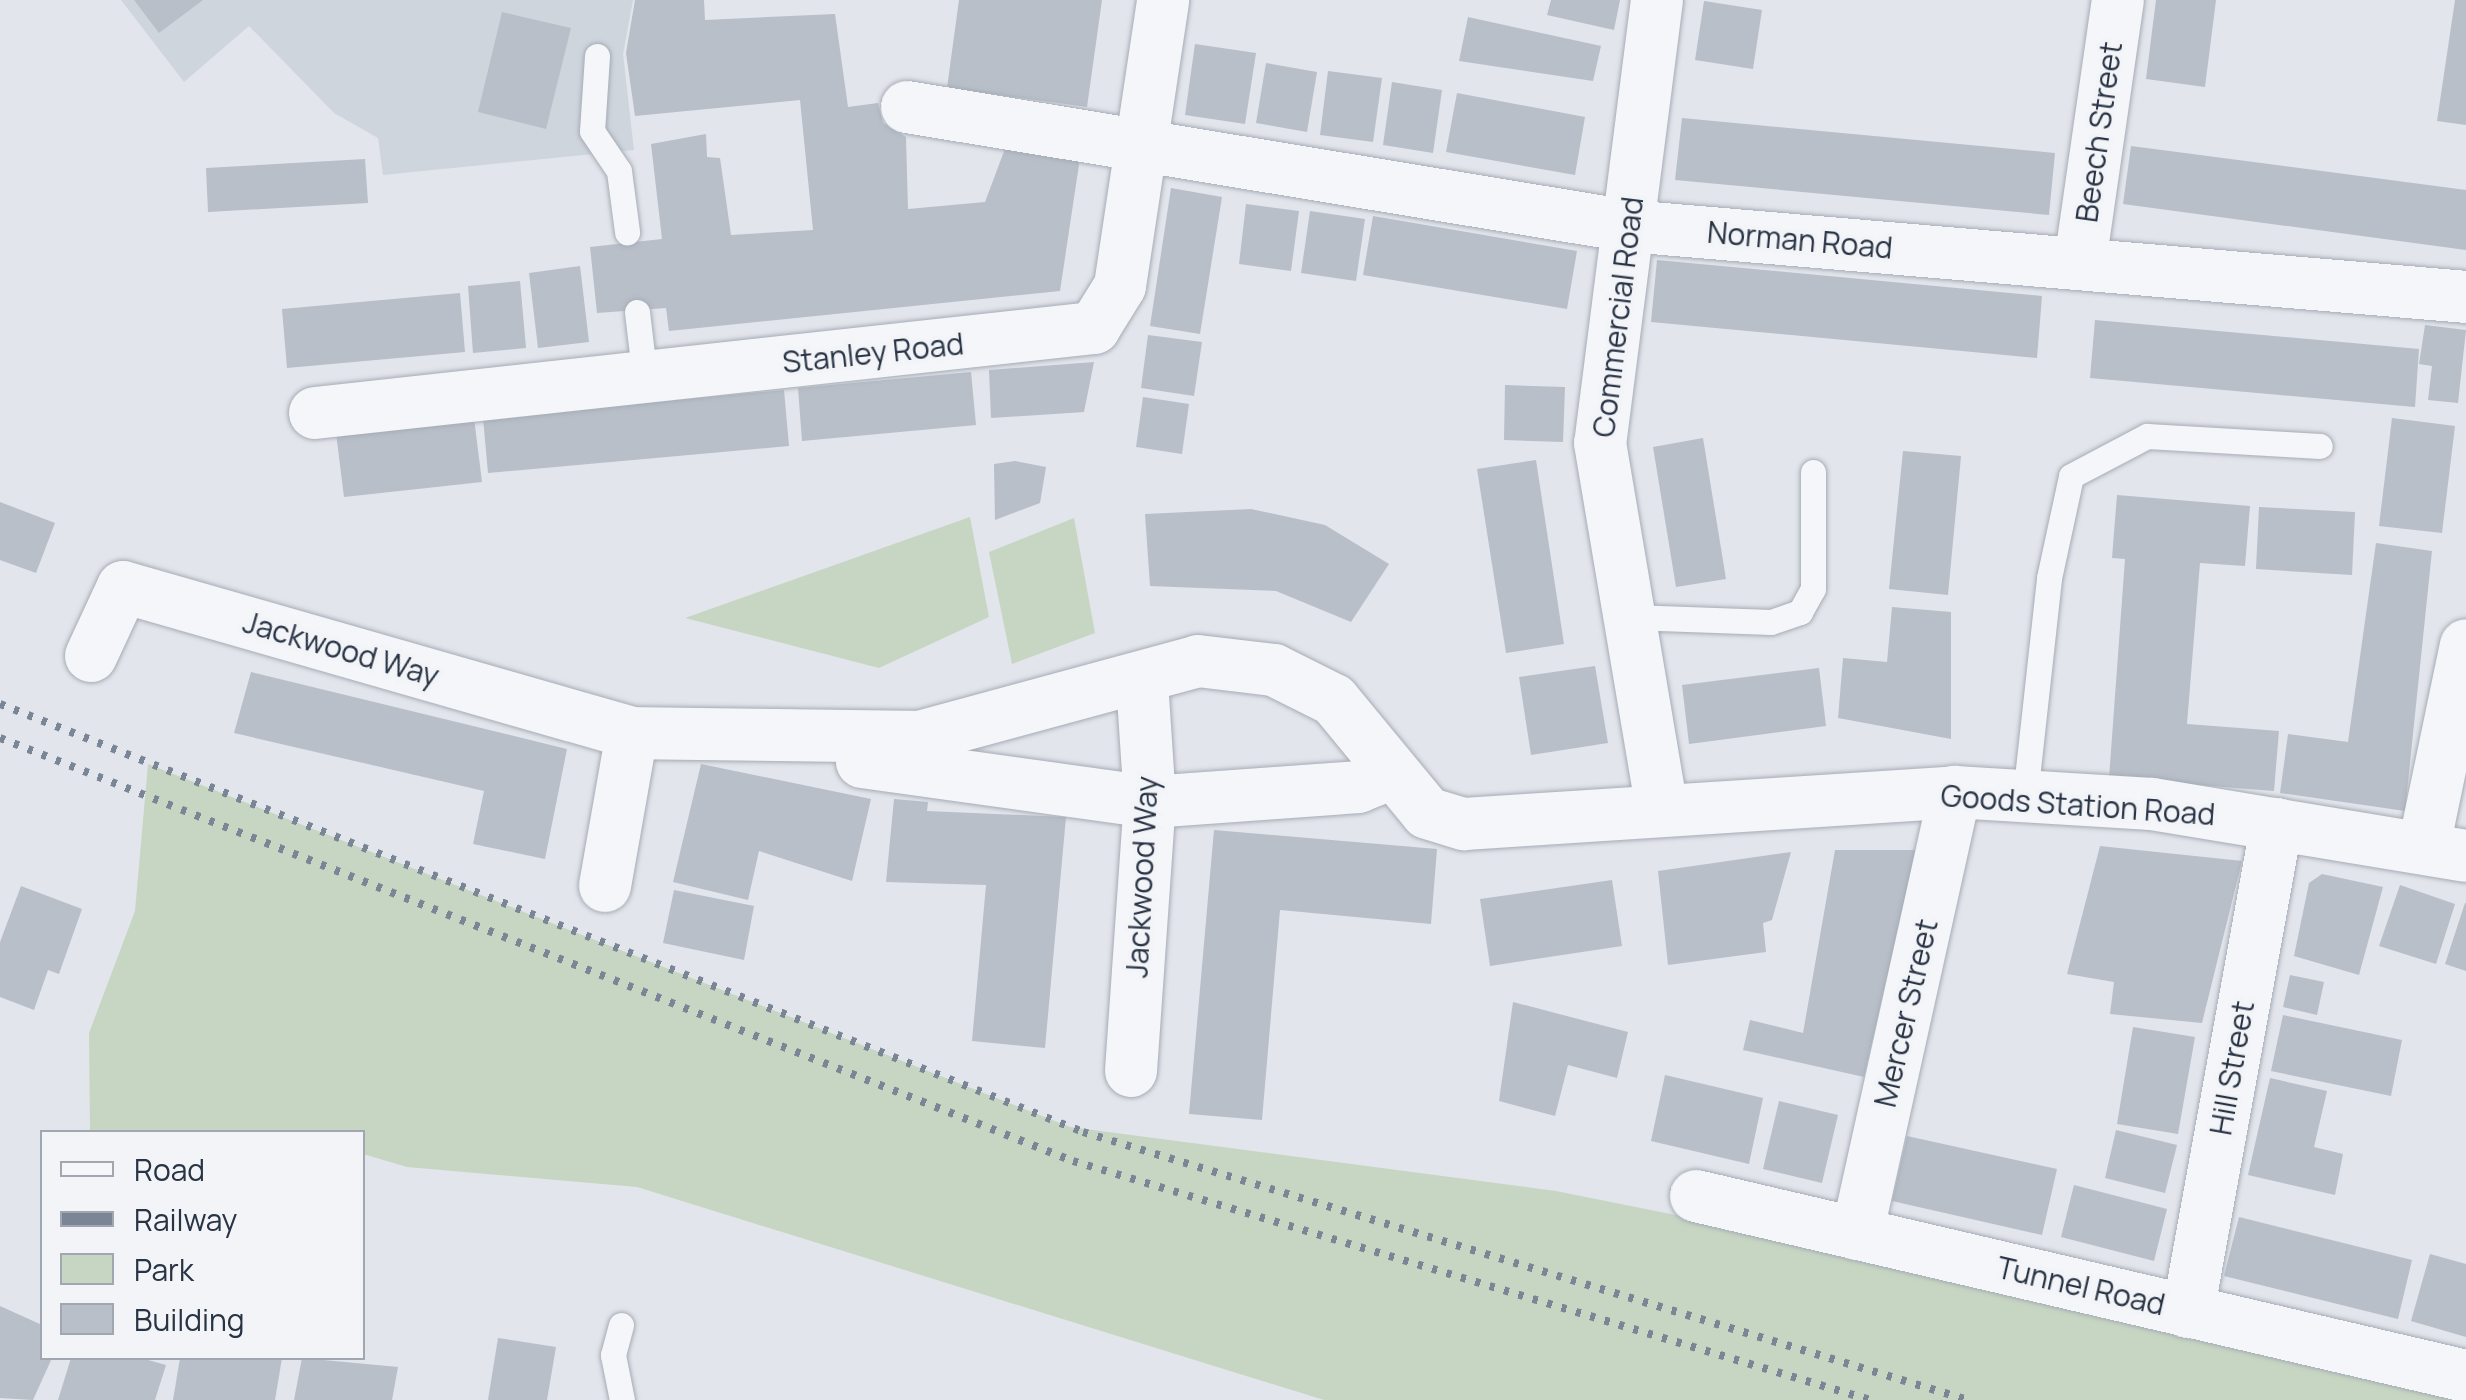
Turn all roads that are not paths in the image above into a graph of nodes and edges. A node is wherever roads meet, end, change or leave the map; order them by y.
1 (1163, 0) edge
2 (1657, 0) edge
3 (2118, 0) edge
4 (597, 56) dead end
5 (906, 107) dead end
6 (1139, 146) junction
7 (1628, 226) junction
8 (627, 232) dead end
9 (2080, 264) junction
10 (2466, 297) edge
11 (638, 312) dead end
12 (646, 379) junction
13 (315, 414) dead end
14 (2320, 446) dead end
15 (1814, 472) dead end
16 (1631, 618) junction
17 (2466, 644) edge
18 (91, 656) dead end
19 (1142, 682) junction
20 (632, 733) junction
21 (702, 740) junction
22 (1390, 774) junction
23 (1955, 792) junction
24 (2025, 796) junction
25 (1150, 802) junction
26 (1662, 810) junction
27 (2277, 824) junction
28 (1508, 825) joint
29 (2445, 851) edge
30 (606, 886) dead end
31 (1131, 1071) dead end
32 (1696, 1196) dead end
33 (1857, 1234) junction
34 (2188, 1312) junction
35 (621, 1325) dead end
36 (2466, 1376) edge
37 (622, 1400) edge

1 - 6 street, Stanley Road
2 - 7 street, Commercial Road
3 - 9 street, Beech Street
4 - 8 lane
5 - 6 street, Norman Road
6 - 7 street, Norman Road
6 - 12 street, Stanley Road
7 - 9 street, Norman Road
7 - 16 street, Commercial Road
9 - 10 street, Norman Road
11 - 12 lane
12 - 13 street, Stanley Road
14 - 24 lane
15 - 16 lane
16 - 26 street, Commercial Road
17 - 29 street
18 - 20 street, Jackwood Way
19 - 21 street, Jackwood Way
19 - 22 street, Jackwood Way
19 - 25 street, Jackwood Way
20 - 21 street, Jackwood Way
20 - 30 street
21 - 25 street
22 - 25 street
22 - 28 street, Jackwood Way
23 - 24 street, Goods Station Road
23 - 26 street, Goods Station Road
23 - 33 street, Mercer Street
24 - 27 street, Goods Station Road
25 - 31 street, Jackwood Way
26 - 28 street, Goods Station Road
27 - 29 street, Goods Station Road
27 - 34 street, Hill Street
32 - 33 street, Tunnel Road
33 - 34 street, Tunnel Road
34 - 36 street, Tunnel Road
35 - 37 lane

